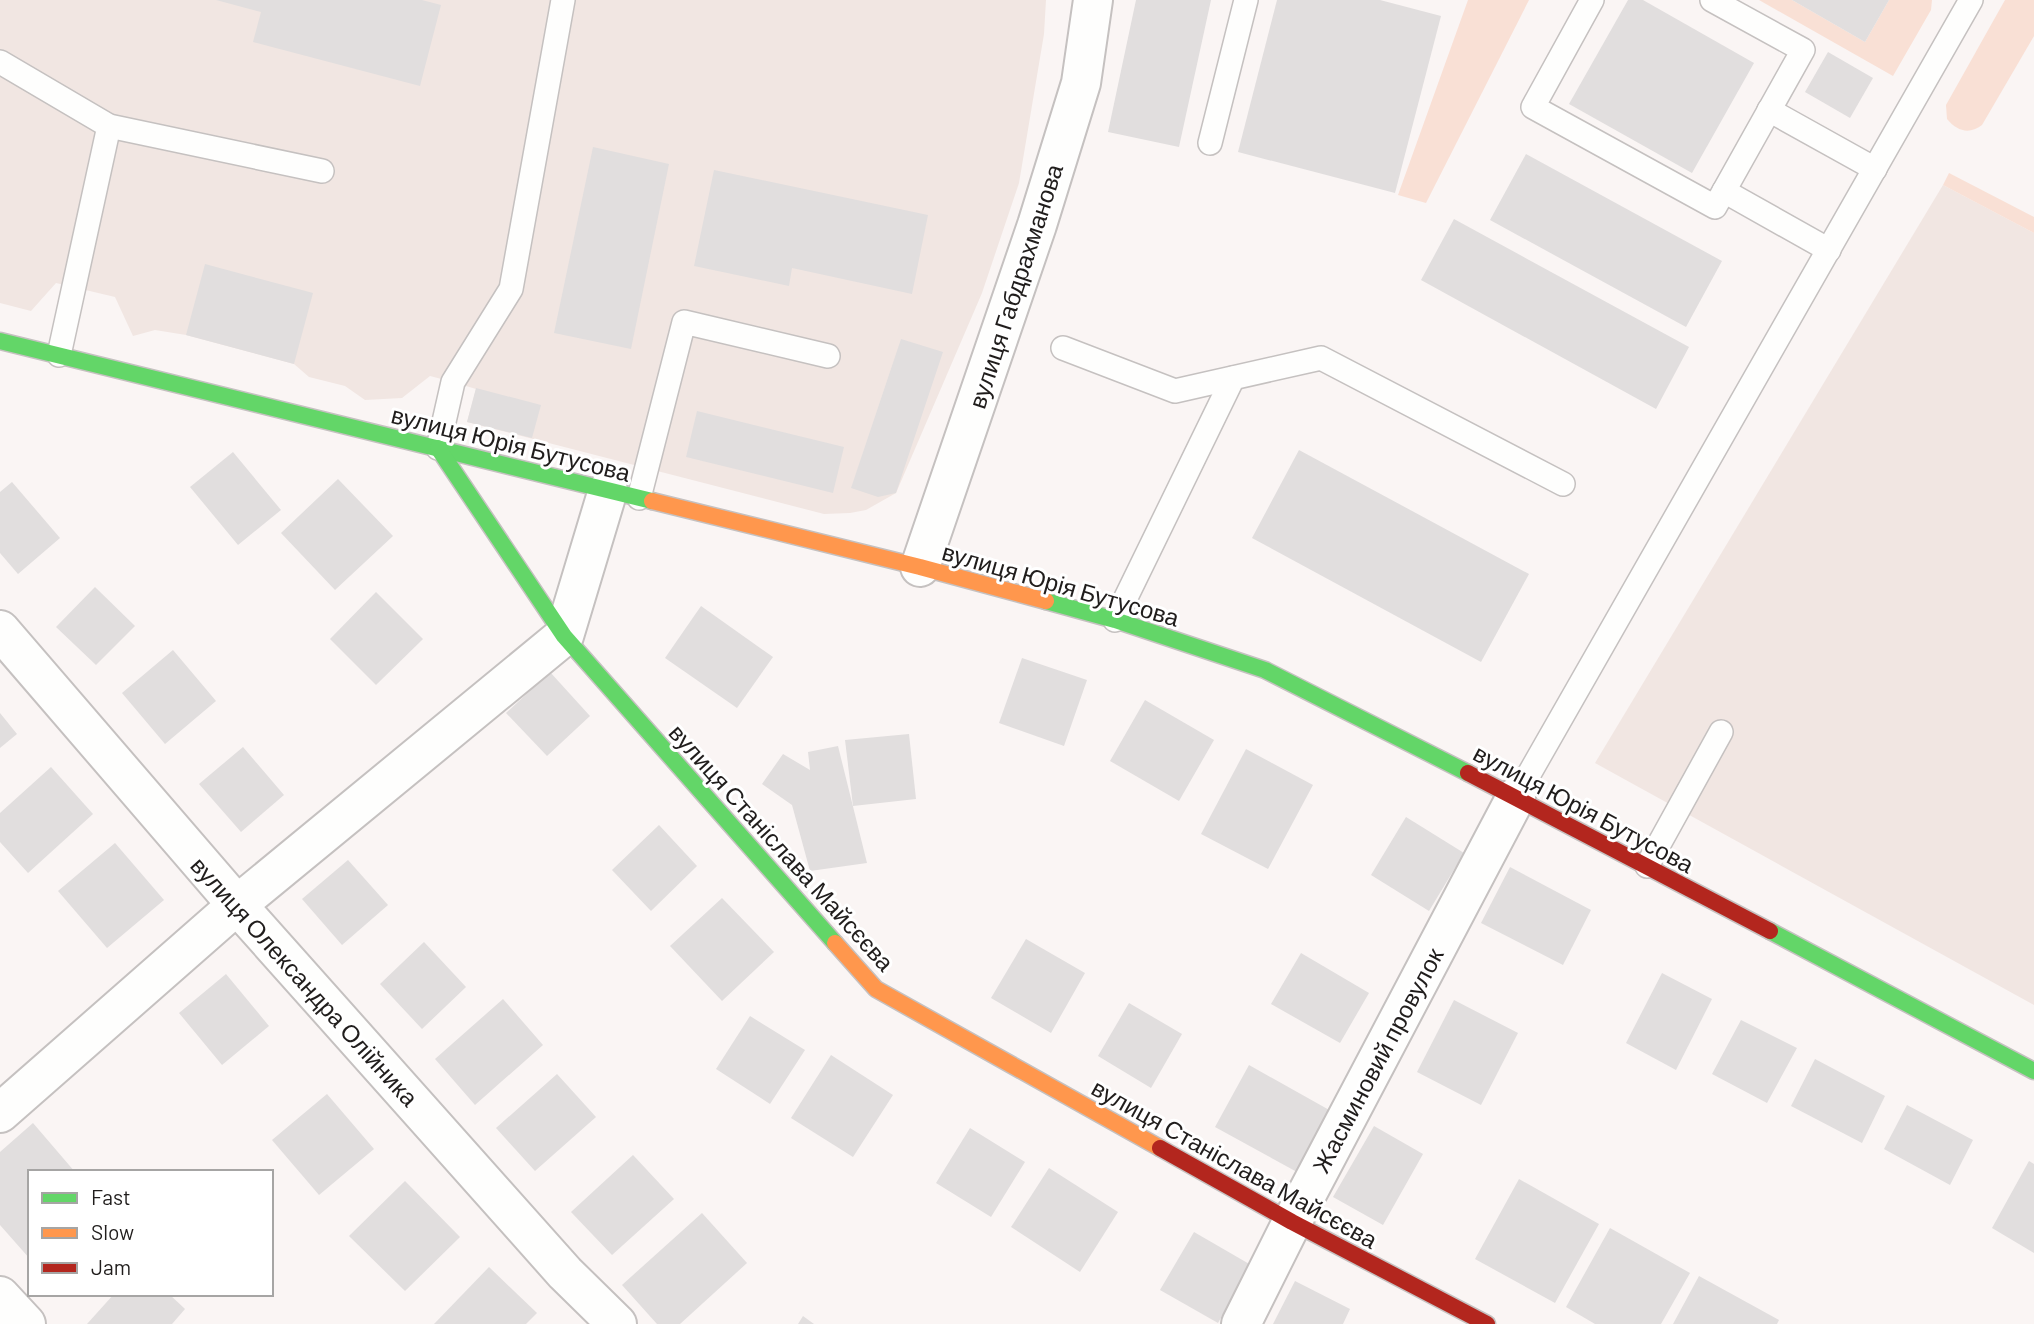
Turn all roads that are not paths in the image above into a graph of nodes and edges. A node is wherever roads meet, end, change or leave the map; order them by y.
1 (563, 0) edge
2 (1093, 0) edge
3 (1246, 0) edge
4 (1592, 0) edge
5 (1712, 0) edge
6 (1971, 0) edge
7 (0, 62) edge
8 (1769, 110) junction
9 (109, 126) junction
10 (1210, 143) dead end
11 (1875, 169) junction
12 (322, 171) dead end
13 (1724, 191) junction
14 (1829, 250) junction
15 (0, 341) edge
16 (1062, 348) dead end
17 (59, 355) junction
18 (828, 356) dead end
19 (1233, 378) junction
20 (438, 448) junction
21 (1563, 484) dead end
22 (623, 494) junction
23 (920, 567) junction
24 (1115, 620) junction
25 (0, 630) edge
26 (564, 635) junction
27 (1721, 732) dead end
28 (1516, 797) junction
29 (1647, 866) junction
30 (237, 905) junction
31 (2034, 1071) edge
32 (0, 1113) edge
33 (1292, 1222) junction
34 (0, 1296) edge
35 (26, 1324) edge
36 (617, 1324) edge
37 (1241, 1324) edge
38 (1487, 1324) edge

1 - 20 lane
2 - 23 street, вулиця Габдрахманова
3 - 10 lane
4 - 13 lane
5 - 8 lane
6 - 11 lane
7 - 9 lane
8 - 11 lane
8 - 13 lane
9 - 12 lane
9 - 17 lane
11 - 14 lane
13 - 14 lane
14 - 28 lane
15 - 17 street, вулиця Юрія Бутусова
16 - 19 lane
17 - 20 street, вулиця Юрія Бутусова
18 - 22 lane
19 - 21 lane
19 - 24 lane
20 - 22 street, вулиця Юрія Бутусова
20 - 26 street, вулиця Станіслава Майсєєва
22 - 23 street, вулиця Юрія Бутусова
22 - 26 street
23 - 24 street, вулиця Юрія Бутусова
24 - 28 street, вулиця Юрія Бутусова
25 - 30 street, вулиця Олександра Олійника
26 - 30 street
26 - 33 street, вулиця Станіслава Майсєєва
27 - 29 lane
28 - 29 street, вулиця Юрія Бутусова
28 - 33 street, Жасминовий провулок
29 - 31 street, вулиця Юрія Бутусова
30 - 32 street
30 - 36 street, вулиця Олександра Олійника
33 - 37 street, Жасминовий провулок
33 - 38 street, вулиця Станіслава Майсєєва
34 - 35 street

